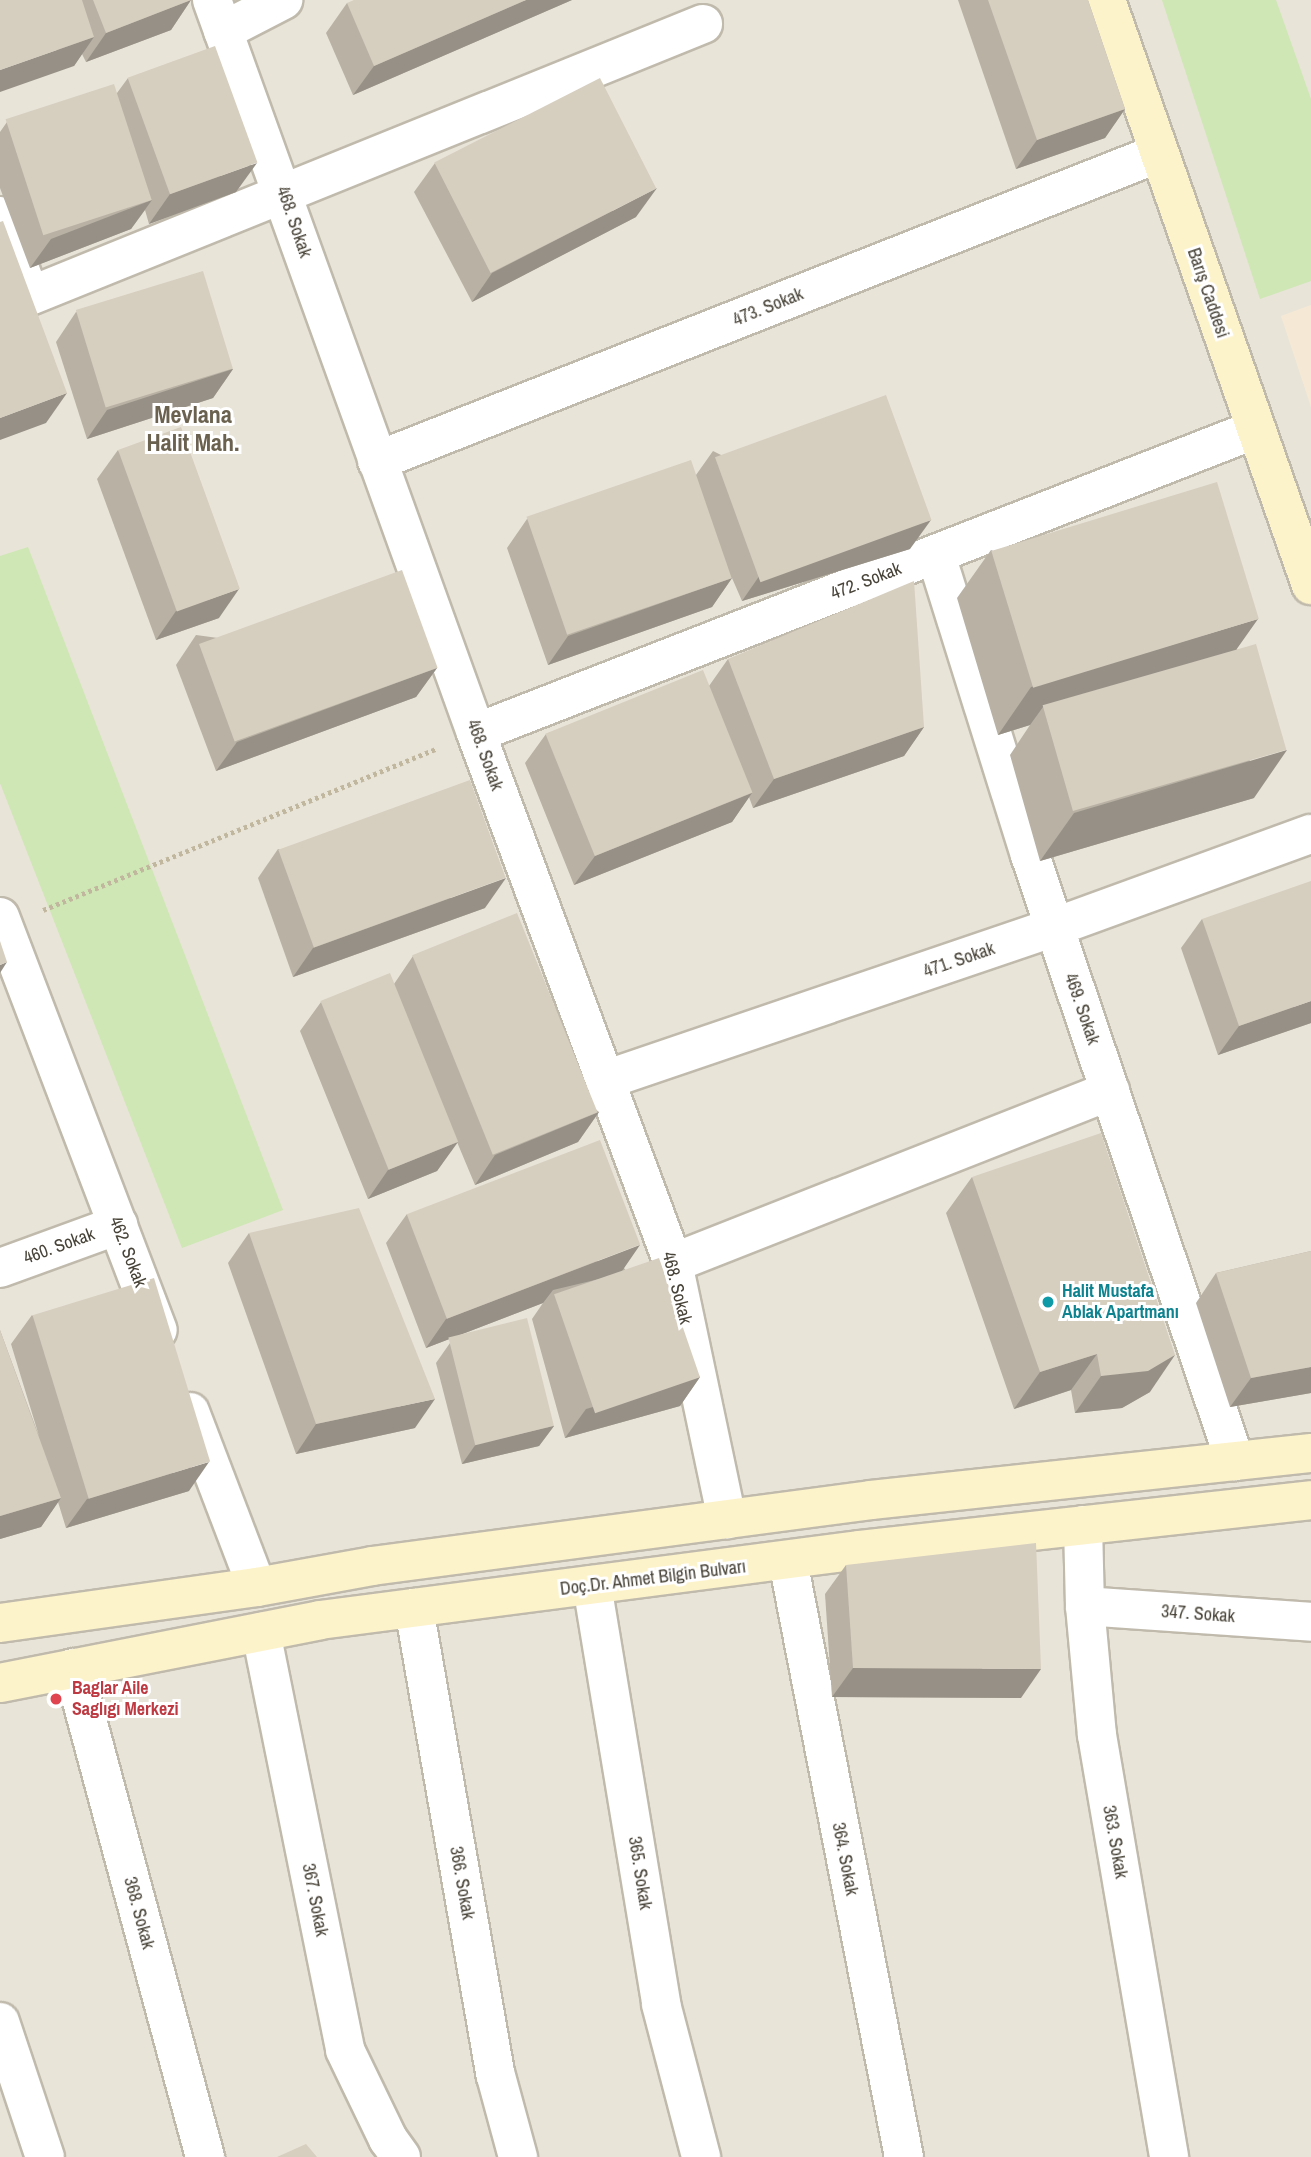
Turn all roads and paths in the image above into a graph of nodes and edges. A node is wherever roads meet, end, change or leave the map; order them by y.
1 (283, 0) edge
2 (1106, 0) edge
3 (218, 15) edge
4 (702, 24) dead end
5 (1159, 153) junction
6 (283, 191) junction
7 (0, 216) edge
8 (1256, 429) junction
9 (377, 461) junction
10 (936, 555) junction
11 (1311, 585) edge
12 (476, 733) junction
13 (1311, 834) edge
14 (2, 921) edge
15 (1055, 927) junction
16 (605, 1080) junction
17 (1110, 1091) junction
18 (118, 1225) junction
19 (673, 1263) junction
20 (0, 1268) edge
21 (1311, 1453) edge
22 (1235, 1461) junction
23 (1311, 1500) edge
24 (727, 1519) junction
25 (1083, 1525) junction
26 (788, 1561) junction
27 (592, 1585) junction
28 (257, 1587) junction
29 (1086, 1606) junction
30 (414, 1608) junction
31 (1311, 1622) edge
32 (0, 1623) edge
33 (261, 1632) junction
34 (73, 1668) junction
35 (0, 1683) edge
36 (0, 2022) edge
37 (45, 2157) edge
38 (205, 2157) edge
39 (401, 2157) edge
40 (518, 2157) edge
41 (701, 2157) edge
42 (904, 2157) edge
43 (1169, 2157) edge

1 - 3 street
2 - 5 main road, Barış Caddesi
3 - 6 street, 468. Sokak
4 - 6 street
5 - 8 main road, Barış Caddesi
5 - 9 street, 473. Sokak
6 - 7 street
6 - 9 street, 468. Sokak
8 - 10 street, 472. Sokak
8 - 11 main road, Barış Caddesi
9 - 12 street, 468. Sokak
10 - 12 street, 472. Sokak
10 - 15 street, 469. Sokak
12 - 14 path
12 - 16 street, 468. Sokak
13 - 15 street, 471. Sokak
14 - 18 street, 462. Sokak
15 - 16 street, 471. Sokak
15 - 17 street, 469. Sokak
16 - 19 street, 468. Sokak
17 - 19 street
17 - 22 street, 469. Sokak
18 - 20 street, 460. Sokak
18 - 28 street, 462. Sokak
19 - 24 street, 468. Sokak
21 - 22 main road
22 - 24 main road
23 - 25 main road, Doç.Dr. Ahmet Bilgin Bulvarı
24 - 28 main road
25 - 26 main road, Doç.Dr. Ahmet Bilgin Bulvarı
25 - 29 street, 363. Sokak
26 - 27 main road, Doç.Dr. Ahmet Bilgin Bulvarı
26 - 42 street, 364. Sokak
27 - 30 main road, Doç.Dr. Ahmet Bilgin Bulvarı
27 - 41 street, 365. Sokak
28 - 32 main road
29 - 31 street, 347. Sokak
29 - 43 street, 363. Sokak
30 - 33 main road, Doç.Dr. Ahmet Bilgin Bulvarı
30 - 40 street, 366. Sokak
33 - 34 main road, Doç.Dr. Ahmet Bilgin Bulvarı
33 - 39 street, 367. Sokak
34 - 35 main road, Doç.Dr. Ahmet Bilgin Bulvarı
34 - 38 street, 368. Sokak
36 - 37 street

